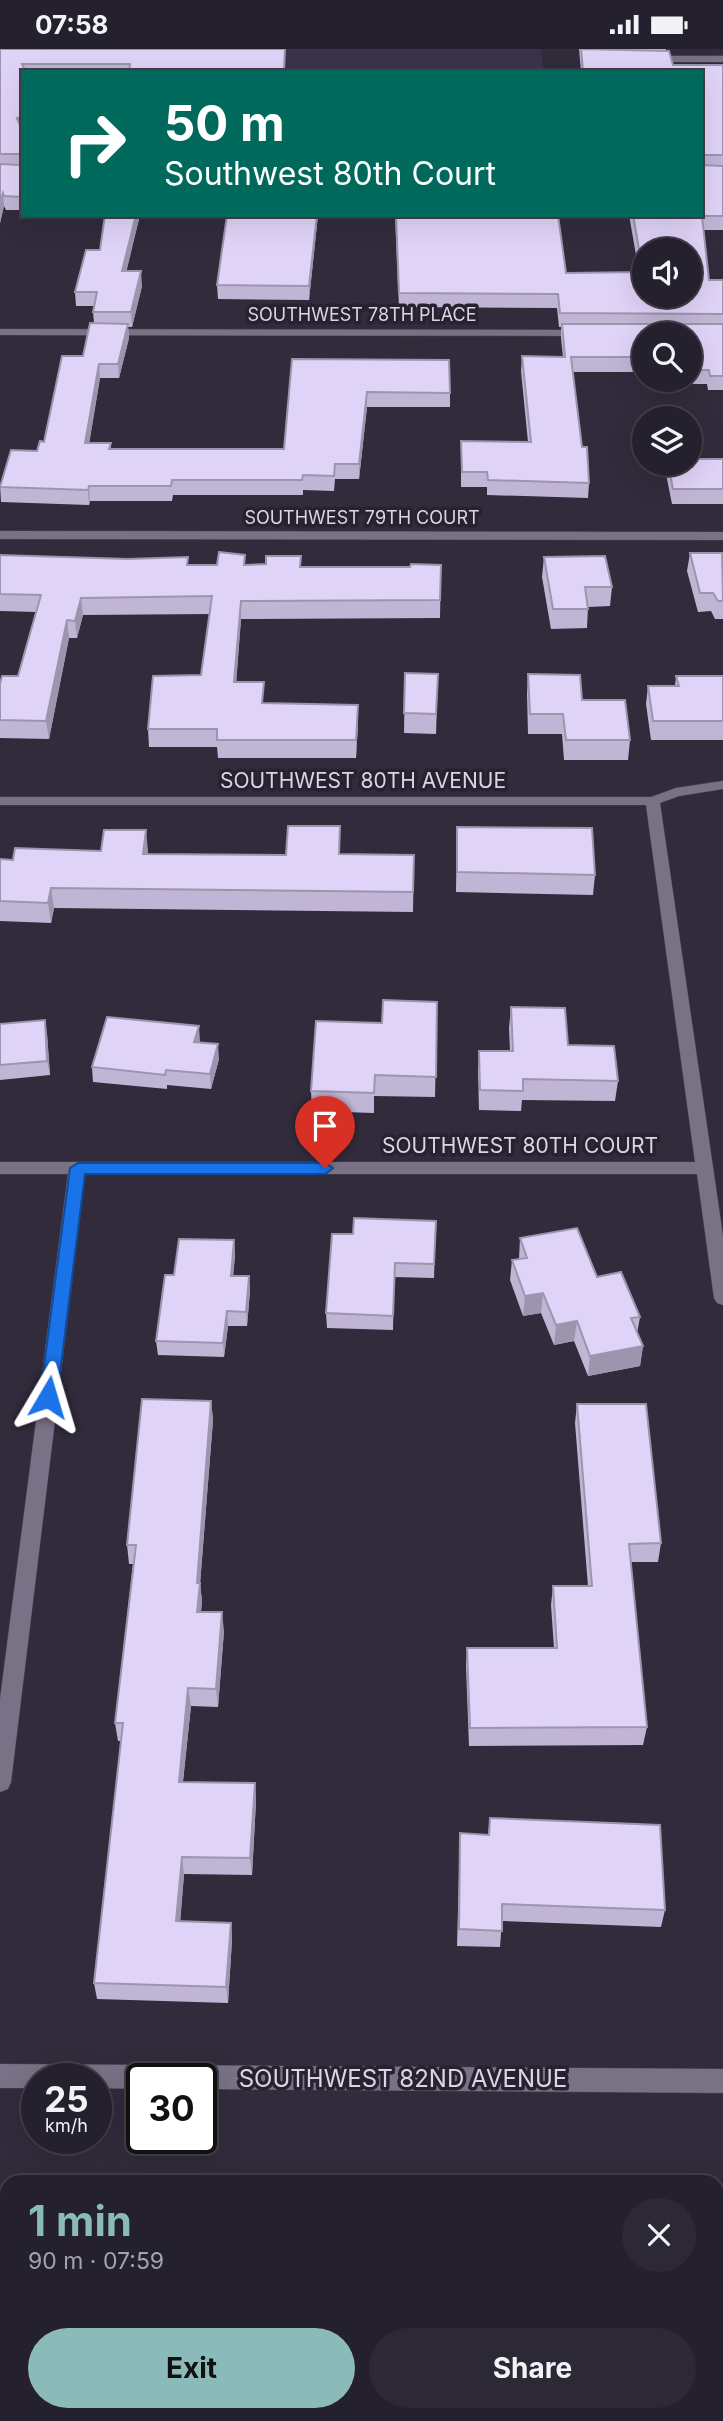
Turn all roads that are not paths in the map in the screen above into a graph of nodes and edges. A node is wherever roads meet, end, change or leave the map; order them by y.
1 (708, 54) edge
2 (635, 58) edge
3 (723, 59) edge
4 (0, 332) edge
5 (598, 333) edge
6 (0, 535) edge
7 (723, 536) edge
8 (723, 785) edge
9 (0, 801) edge
10 (653, 801) junction
11 (0, 1168) edge
12 (78, 1168) junction
13 (705, 1168) junction
14 (723, 1298) edge
15 (0, 1782) edge
16 (0, 2076) edge
17 (723, 2081) edge

1 - 2 street
1 - 3 street
4 - 5 street, SOUTHWEST 78TH PLACE
6 - 7 street, SOUTHWEST 79TH COURT
8 - 10 street, SOUTHWEST 80TH AVENUE
9 - 10 street, SOUTHWEST 80TH AVENUE
10 - 13 street
11 - 12 street, SOUTHWEST 80TH COURT
12 - 13 street, SOUTHWEST 80TH COURT
12 - 15 street
13 - 14 street
16 - 17 street, SOUTHWEST 82ND AVENUE

